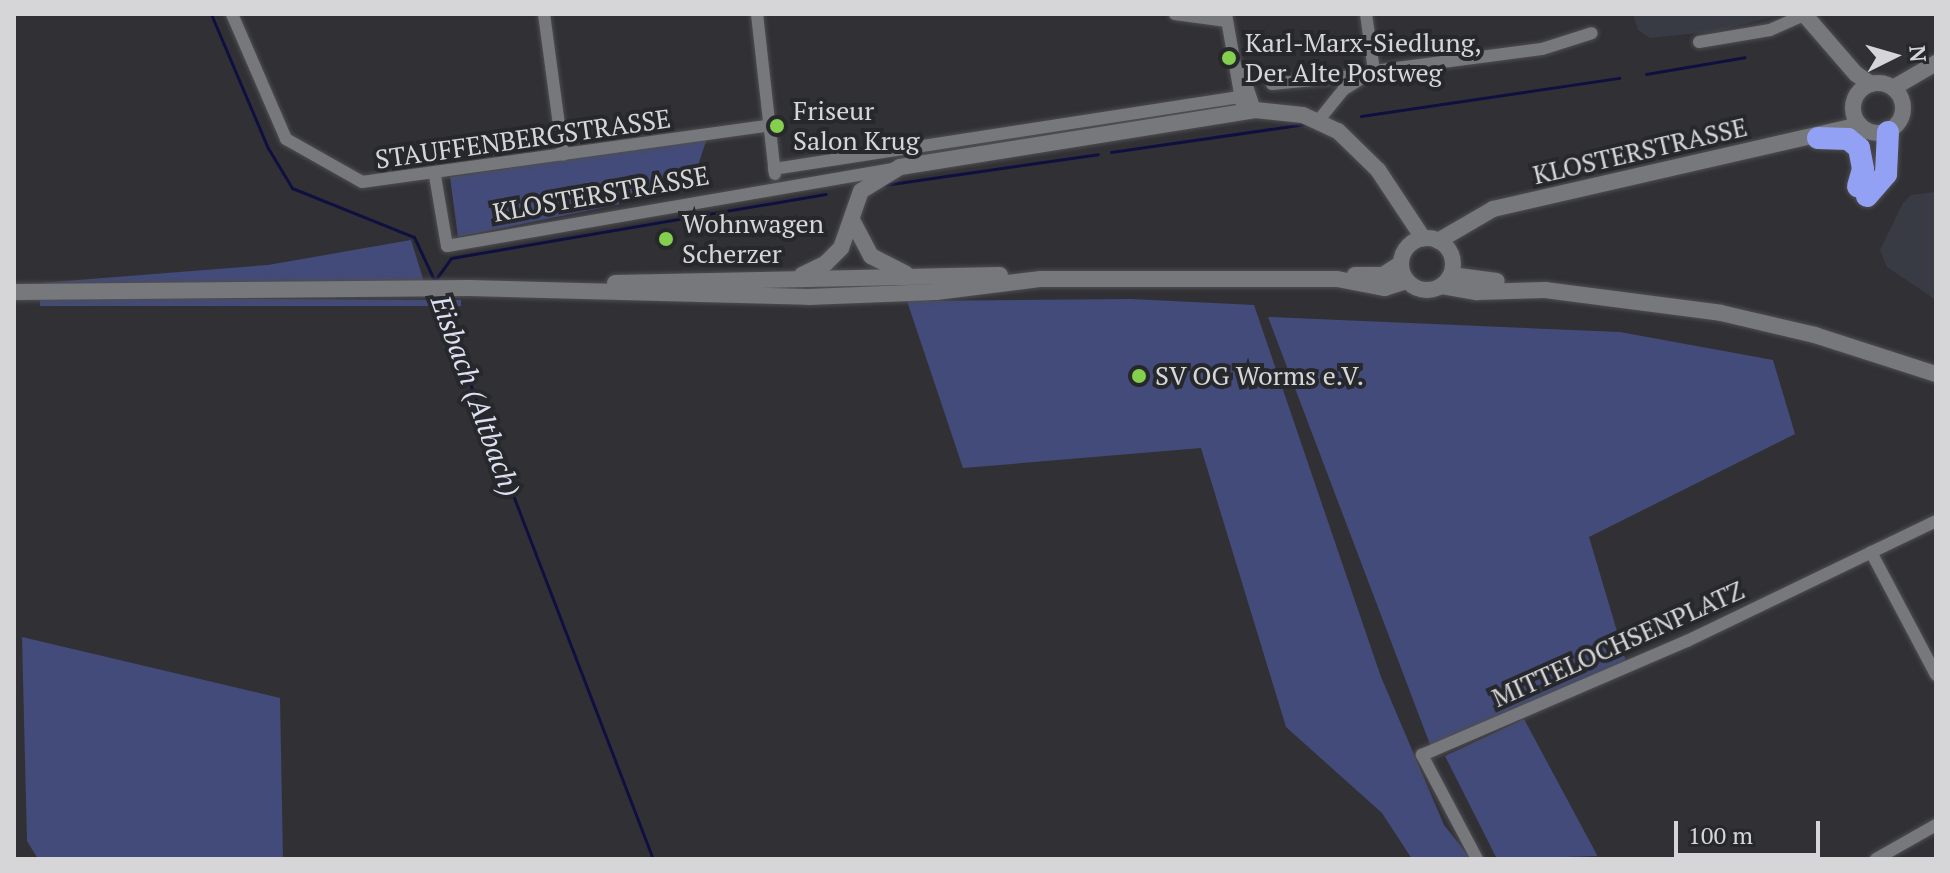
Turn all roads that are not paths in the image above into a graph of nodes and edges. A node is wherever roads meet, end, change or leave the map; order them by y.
1 (544, 14) edge
2 (757, 14) edge
3 (1175, 14) edge
4 (1366, 14) edge
5 (1804, 14) edge
6 (234, 15) edge
7 (1227, 17) edge
8 (1592, 33) dead end
9 (1699, 42) dead end
10 (1834, 50) junction
11 (1236, 57) junction
12 (1936, 63) edge
13 (1369, 73) junction
14 (1936, 76) edge
15 (1272, 84) dead end
16 (1871, 84) junction
17 (1893, 88) junction
18 (1855, 102) junction
19 (1903, 103) junction
20 (1246, 106) junction
21 (1318, 121) junction
22 (768, 126) junction
23 (1873, 130) junction
24 (1818, 138) junction
25 (1779, 144) junction
26 (563, 155) junction
27 (900, 167) junction
28 (774, 169) junction
29 (435, 176) junction
30 (834, 178) junction
31 (777, 188) junction
32 (859, 193) junction
33 (851, 219) junction
34 (1430, 244) junction
35 (1400, 264) junction
36 (1136, 276) junction
37 (915, 277) junction
38 (785, 279) junction
39 (1446, 280) junction
40 (1407, 281) junction
41 (469, 288) junction
42 (14, 292) edge
43 (1936, 366) edge
44 (1936, 374) edge
45 (1936, 521) edge
46 (1871, 552) junction
47 (1936, 675) edge
48 (1936, 825) edge
49 (1477, 859) edge
50 (1876, 859) edge

1 - 26 street
2 - 22 street
3 - 7 street
4 - 13 street
5 - 9 street
5 - 10 main road
6 - 29 street, STAUFFENBERGSTRASSE
7 - 11 street
8 - 13 street
10 - 16 main road
10 - 18 main road
11 - 20 street
11 - 20 street
12 - 17 main road
13 - 15 street
13 - 21 street
14 - 19 main road
16 - 17 main road
16 - 18 main road, KLOSTERSTRASSE
17 - 19 main road
18 - 23 main road
18 - 25 main road, KLOSTERSTRASSE
19 - 23 main road
20 - 21 main road, KLOSTERSTRASSE
20 - 27 main road, KLOSTERSTRASSE
20 - 28 street
21 - 34 main road, KLOSTERSTRASSE
22 - 26 street, STAUFFENBERGSTRASSE
22 - 28 street
23 - 24 main road, KLOSTERSTRASSE
23 - 24 highway
24 - 25 main road, KLOSTERSTRASSE
25 - 34 main road, KLOSTERSTRASSE
26 - 29 street, STAUFFENBERGSTRASSE
27 - 30 street, KLOSTERSTRASSE
27 - 32 main road, KLOSTERSTRASSE
28 - 31 street
29 - 31 street, KLOSTERSTRASSE
30 - 31 street, KLOSTERSTRASSE
30 - 32 street
32 - 33 main road
33 - 37 main road
33 - 38 main road
34 - 35 main road, KLOSTERSTRASSE
34 - 39 main road, KLOSTERSTRASSE
35 - 36 main road
35 - 40 main road
36 - 37 main road
36 - 40 main road
36 - 41 main road
37 - 38 main road
38 - 41 main road
39 - 40 main road
39 - 43 main road
39 - 44 main road
41 - 42 main road
45 - 46 street, MITTELOCHSENPLATZ
46 - 47 street
46 - 49 street, MITTELOCHSENPLATZ
48 - 50 street

